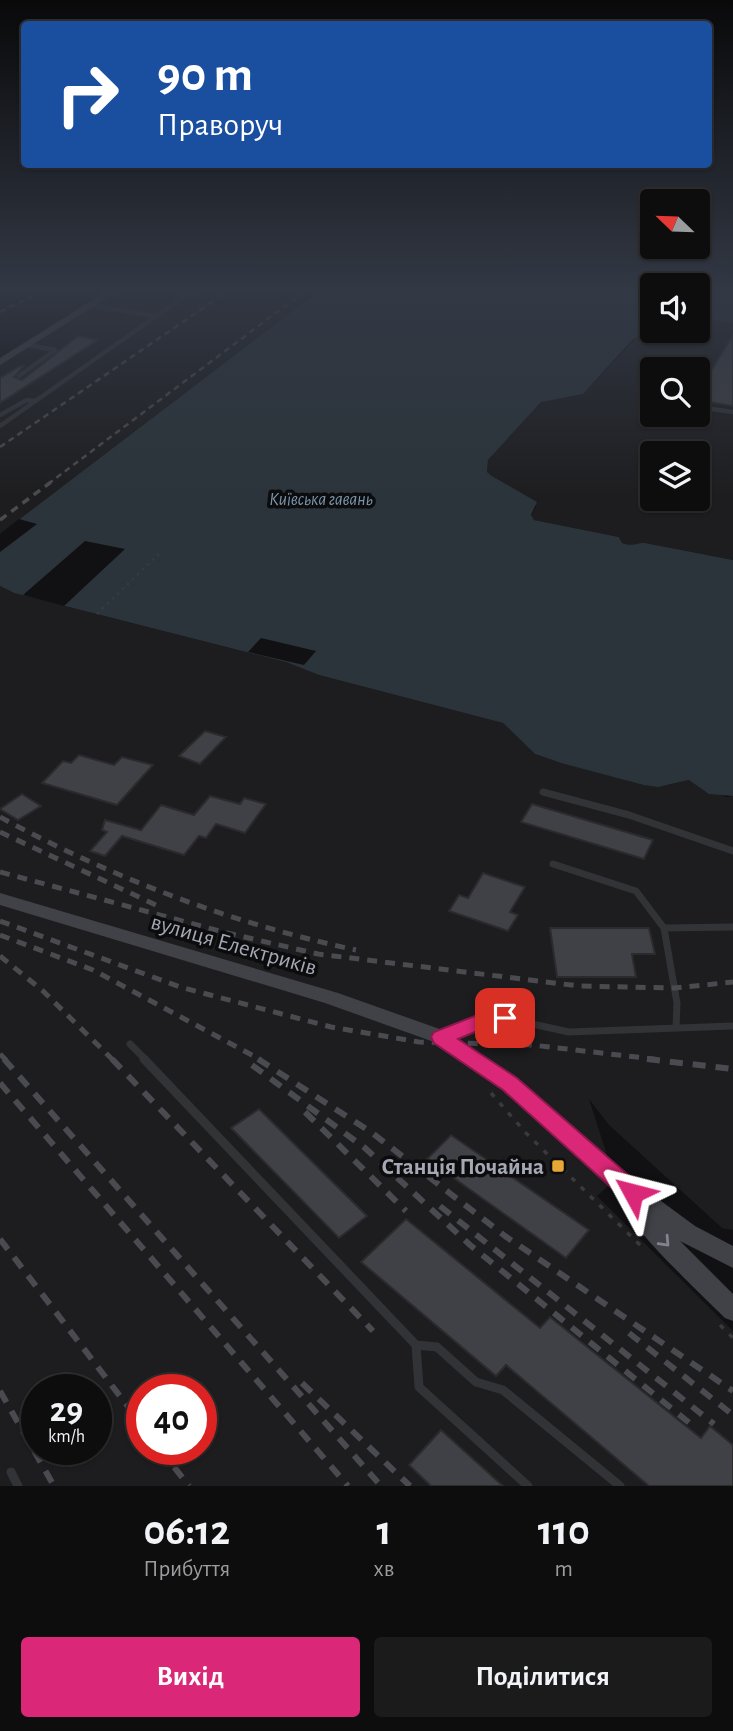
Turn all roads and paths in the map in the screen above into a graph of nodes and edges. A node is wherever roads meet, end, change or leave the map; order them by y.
1 (40, 360) edge
2 (96, 360) edge
3 (19, 376) dead end
4 (37, 401) junction
5 (710, 409) edge
6 (733, 412) edge
7 (0, 415) edge
8 (0, 426) edge
9 (162, 551) dead end
10 (97, 614) dead end
11 (543, 792) dead end
12 (733, 851) edge
13 (553, 864) dead end
14 (0, 899) edge
15 (733, 927) edge
16 (664, 928) junction
17 (733, 1026) edge
18 (676, 1028) junction
19 (446, 1040) junction
20 (130, 1044) dead end
21 (484, 1084) dead end
22 (615, 1180) junction
23 (645, 1250) dead end
24 (733, 1258) edge
25 (686, 1265) junction
26 (733, 1292) edge
27 (723, 1314) edge
28 (733, 1338) edge
29 (416, 1345) junction
30 (11, 1472) dead end
31 (18, 1486) edge
32 (528, 1486) edge
33 (620, 1486) edge

1 - 3 lane
2 - 4 lane
4 - 7 lane
4 - 8 lane
5 - 6 lane
9 - 10 path
11 - 12 lane
13 - 16 lane
14 - 19 street, вулиця Електриків
15 - 16 lane
16 - 18 lane
17 - 18 lane
18 - 19 lane
19 - 22 street, вулиця Електриків
20 - 29 lane
21 - 23 path
22 - 24 street
22 -> 25 street
25 - 26 street
25 - 27 street
27 - 28 path
29 - 32 lane
29 - 33 lane
30 - 31 lane

